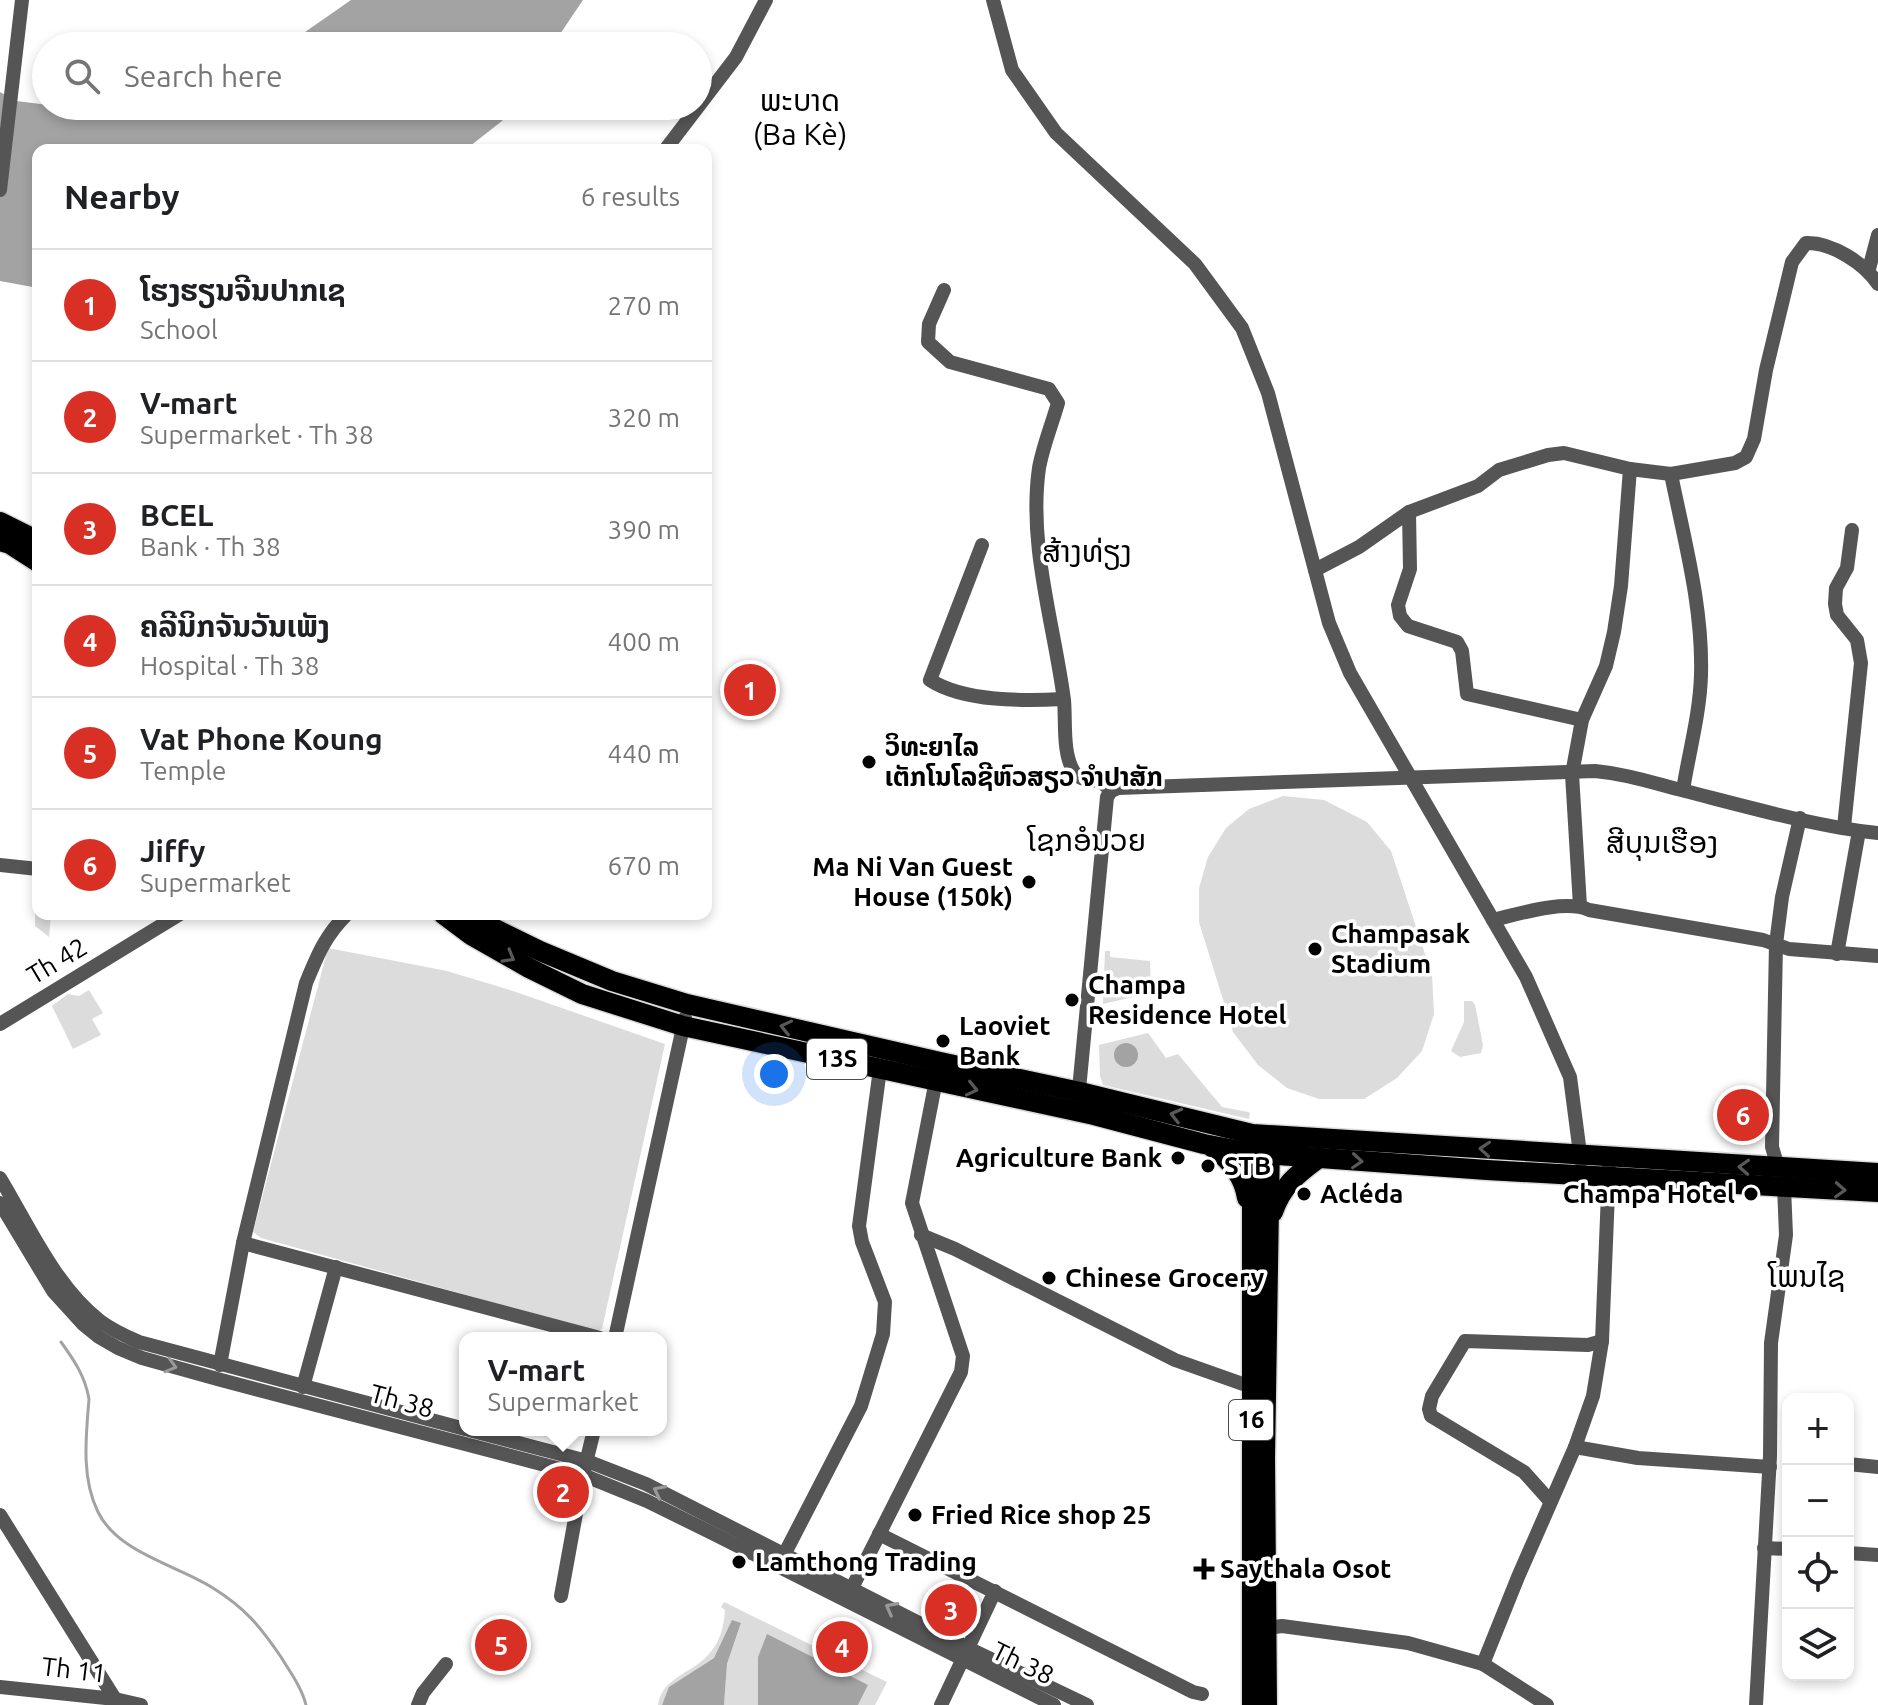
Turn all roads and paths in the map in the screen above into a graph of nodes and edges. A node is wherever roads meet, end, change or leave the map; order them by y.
1 (22, 0) edge
2 (766, 0) edge
3 (993, 0) edge
4 (712, 88) edge
5 (688, 120) edge
6 (670, 144) edge
7 (0, 190) edge
8 (1878, 235) edge
9 (1869, 269) junction
10 (1878, 284) edge
11 (944, 290) dead end
12 (1630, 469) junction
13 (1671, 474) junction
14 (1409, 512) junction
15 (0, 522) edge
16 (1852, 530) dead end
17 (32, 538) edge
18 (3, 542) edge
19 (982, 545) dead end
20 (32, 559) edge
21 (1315, 570) junction
22 (1063, 699) junction
23 (1582, 720) junction
24 (1572, 774) junction
25 (1409, 777) junction
26 (1683, 790) junction
27 (1111, 791) junction
28 (1800, 818) junction
29 (1852, 829) junction
30 (1878, 833) edge
31 (0, 865) edge
32 (32, 868) edge
33 (1580, 906) junction
34 (170, 920) edge
35 (341, 920) edge
36 (452, 920) edge
37 (480, 920) edge
38 (1493, 920) junction
39 (1776, 944) junction
40 (1837, 954) junction
41 (1878, 956) edge
42 (687, 1004) junction
43 (0, 1024) edge
44 (683, 1026) junction
45 (880, 1069) junction
46 (938, 1072) junction
47 (1080, 1092) junction
48 (1074, 1112) junction
49 (1261, 1144) junction
50 (1208, 1145) junction
51 (1605, 1156) junction
52 (1319, 1158) junction
53 (1580, 1165) junction
54 (1878, 1173) edge
55 (1610, 1177) junction
56 (0, 1178) edge
57 (1781, 1178) junction
58 (1878, 1192) edge
59 (0, 1203) edge
60 (1260, 1227) junction
61 (921, 1235) junction
62 (243, 1243) junction
63 (336, 1267) junction
64 (578, 1332) edge
65 (616, 1332) edge
66 (1602, 1341) junction
67 (220, 1365) junction
68 (303, 1387) junction
69 (1259, 1389) junction
70 (459, 1428) edge
71 (486, 1436) edge
72 (593, 1436) edge
73 (1575, 1447) junction
74 (1782, 1459) edge
75 (1770, 1461) junction
76 (1854, 1465) edge
77 (1878, 1467) edge
78 (585, 1468) junction
79 (1550, 1501) junction
80 (0, 1515) edge
81 (879, 1534) junction
82 (6, 1536) edge
83 (1764, 1548) junction
84 (1782, 1549) edge
85 (785, 1553) junction
86 (1854, 1553) edge
87 (1878, 1555) edge
88 (852, 1588) junction
89 (995, 1591) junction
90 (561, 1596) dead end
91 (1260, 1629) junction
92 (967, 1655) junction
93 (446, 1664) dead end
94 (1483, 1664) junction
95 (0, 1687) edge
96 (1202, 1694) dead end
97 (115, 1699) junction
98 (141, 1705) edge
99 (418, 1705) edge
100 (941, 1705) edge
101 (1054, 1705) edge
102 (1087, 1705) edge
103 (1252, 1705) edge
104 (1267, 1705) edge
105 (1547, 1705) edge
106 (1756, 1705) edge

1 - 7 street
2 - 4 street
3 - 21 street
5 - 6 street
8 - 9 street
9 - 10 street
9 - 13 street
11 - 22 street
12 - 13 street
12 - 14 street
12 - 23 street
13 - 26 street
14 - 21 street
14 - 23 street
15 - 17 highway
16 - 29 street
18 - 20 highway
19 - 22 street
21 - 25 street
22 - 27 street
23 - 24 street
24 - 25 street
24 - 26 street
24 - 33 street
25 - 27 street
25 - 38 street
26 - 28 street
27 - 47 street
28 - 29 street
28 - 39 street
29 - 30 street
29 - 40 street
31 - 32 street
33 - 38 street
33 - 39 street
34 - 43 street, Th 42
35 - 62 street
36 -> 44 highway, 13S
37 - 42 highway, 13S
38 - 53 street
39 - 40 street
39 - 57 street
40 - 41 street
42 - 44 street
46 -> 42 highway, 13S
44 - 45 highway, 13S
44 - 65 street
45 - 46 highway, 13S
45 - 85 street
46 - 47 highway, 13S
46 -> 48 highway, 13S
46 - 61 street
47 - 48 street
49 -> 47 highway, 13S
48 - 50 highway, 13S
49 - 50 highway, 13S
49 - 52 highway, 13S
53 -> 49 highway, 13S
49 - 60 highway, 16
50 - 60 highway
51 - 53 highway, 13S
51 - 55 street
57 -> 51 highway, 13S
52 -> 53 highway, 13S
52 - 60 highway
53 - 55 highway, 13S
54 - 57 highway, 13S
55 - 57 highway, 13S
55 - 66 street
56 - 67 street, Th 38
57 -> 58 highway, 13S
57 - 75 street
59 -> 78 street, Th 38
60 - 69 highway, 16
61 - 69 street
61 - 81 street
62 - 63 street
62 - 67 street
63 - 64 street
63 - 68 street
66 - 73 street
66 - 79 street
67 - 68 street, Th 38
68 - 70 street, Th 38
69 - 91 highway, 16
71 - 78 street, Th 38
72 - 78 street
73 - 75 street
73 - 79 street
74 - 75 street
75 - 83 street
76 - 77 street
85 -> 78 street, Th 38
78 - 90 street
78 - 92 street, Th 38
79 - 94 street
80 - 82 street
81 - 88 street
81 - 89 street
82 - 97 street
83 - 84 street
83 - 106 street
85 - 88 street, Th 38
86 - 87 street
92 -> 88 street, Th 38
89 - 92 street
89 - 96 street
91 - 94 street
91 - 103 highway, 16
91 - 104 highway, 16
92 - 100 street
92 - 101 street, Th 38
92 - 102 street, Th 38
93 - 99 street
94 - 105 street
95 - 97 street, Th 11
97 - 98 street, Th 11

